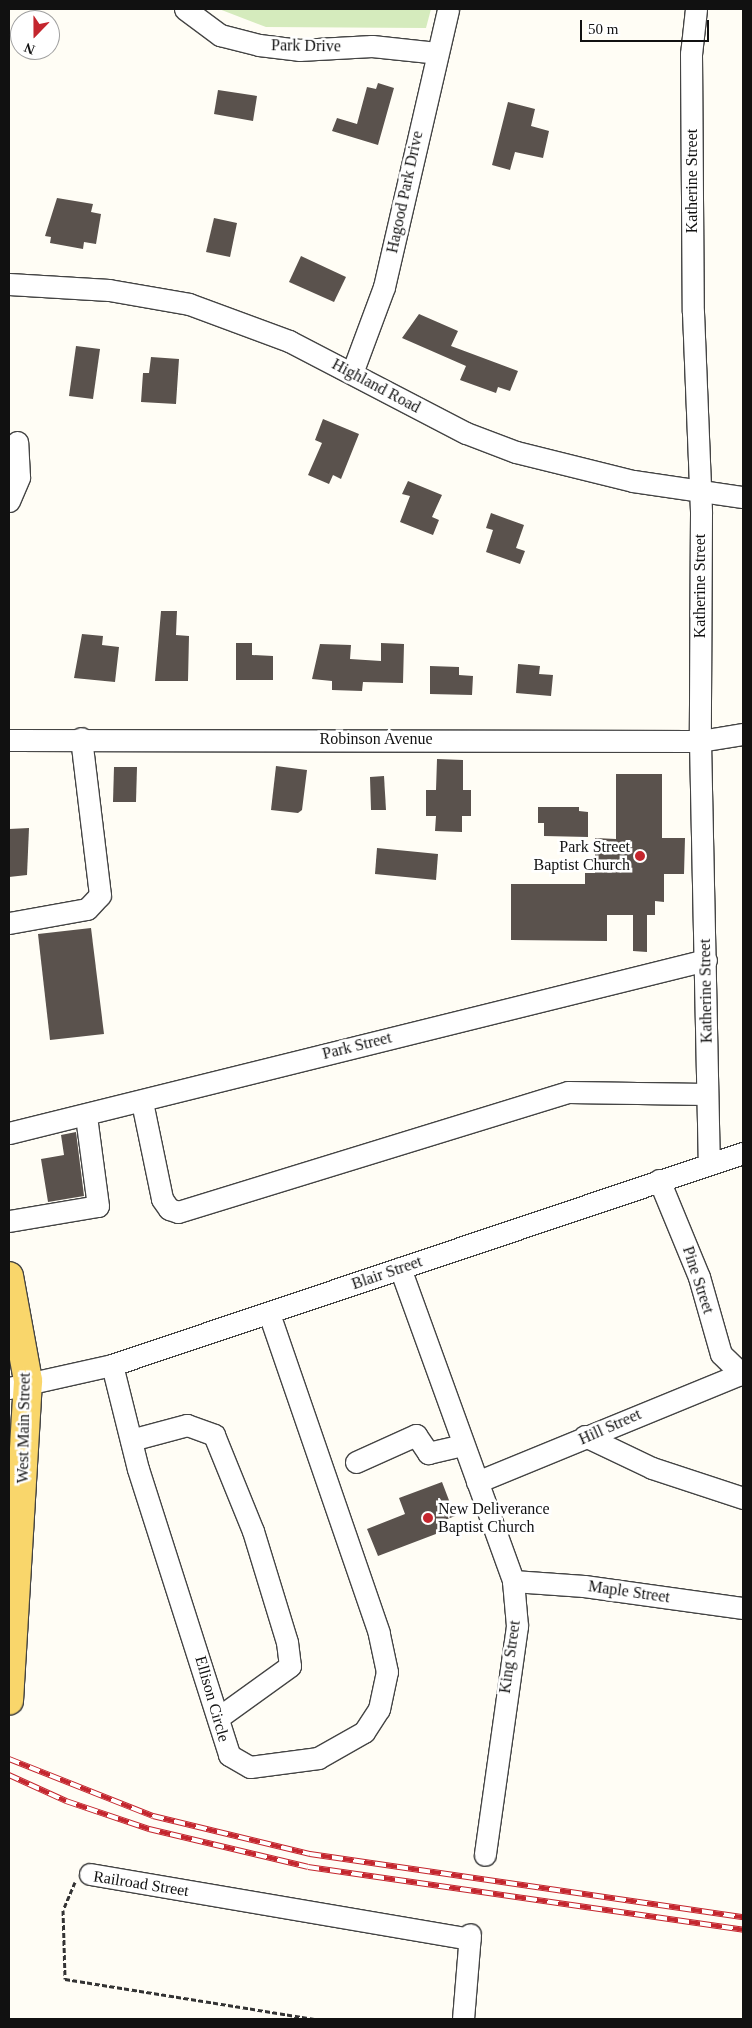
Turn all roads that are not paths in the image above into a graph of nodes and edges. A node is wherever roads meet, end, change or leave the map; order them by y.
1 (185, 9) edge
2 (448, 9) edge
3 (696, 9) edge
4 (437, 53) junction
5 (9, 284) edge
6 (352, 373) junction
7 (17, 442) dead end
8 (700, 491) junction
9 (743, 497) edge
10 (9, 501) edge
11 (743, 734) edge
12 (81, 738) junction
13 (9, 740) edge
14 (700, 741) junction
15 (9, 923) edge
16 (706, 960) junction
17 (708, 1094) junction
18 (142, 1102) junction
19 (86, 1116) junction
20 (9, 1132) edge
21 (743, 1153) edge
22 (708, 1164) junction
23 (659, 1180) junction
24 (9, 1221) edge
25 (400, 1268) junction
26 (9, 1276) edge
27 (269, 1313) junction
28 (112, 1365) junction
29 (743, 1374) edge
30 (18, 1385) edge
31 (585, 1436) junction
32 (131, 1440) junction
33 (462, 1445) junction
34 (356, 1462) dead end
35 (477, 1482) junction
36 (743, 1498) edge
37 (513, 1581) junction
38 (743, 1608) edge
39 (9, 1695) edge
40 (9, 1700) edge
41 (218, 1718) junction
42 (485, 1855) dead end
43 (90, 1874) road end
44 (463, 2019) edge

1 - 4 street, Park Drive
2 - 4 street, Hagood Park Drive
3 - 8 street, Katherine Street
4 - 6 street, Hagood Park Drive
5 - 6 street, Highland Road
6 - 8 street, Highland Road
7 - 10 street
8 - 9 street, Highland Road
8 - 14 street, Katherine Street
11 - 14 street, Robinson Avenue
12 - 13 street, Robinson Avenue
12 - 14 street, Robinson Avenue
12 - 15 street
14 - 16 street, Katherine Street
16 - 17 street, Katherine Street
16 - 18 street, Park Street
17 - 18 street
17 - 22 street, Katherine Street
18 - 19 street, Park Street
19 - 20 street, Park Street
19 - 24 street
21 - 22 street, Blair Street
22 - 23 street, Blair Street
23 - 25 street, Blair Street
23 - 29 street, Pine Street
25 - 27 street, Blair Street
25 - 33 street, King Street
26 - 30 main road, West Main Street
27 - 28 street, Blair Street
27 - 41 street, Ellison Circle
28 - 30 street, Blair Street
28 - 32 street, Ellison Circle
29 - 31 street, Hill Street
30 - 39 main road, West Main Street
31 - 35 street, Hill Street
31 - 36 street
32 - 41 street, Ellison Circle
32 - 41 street
33 - 34 street
33 - 35 street, King Street
35 - 37 street, King Street
37 - 38 street, Maple Street
37 - 42 street, King Street
39 - 40 main road, West Main Street
43 - 44 street, Railroad Street

